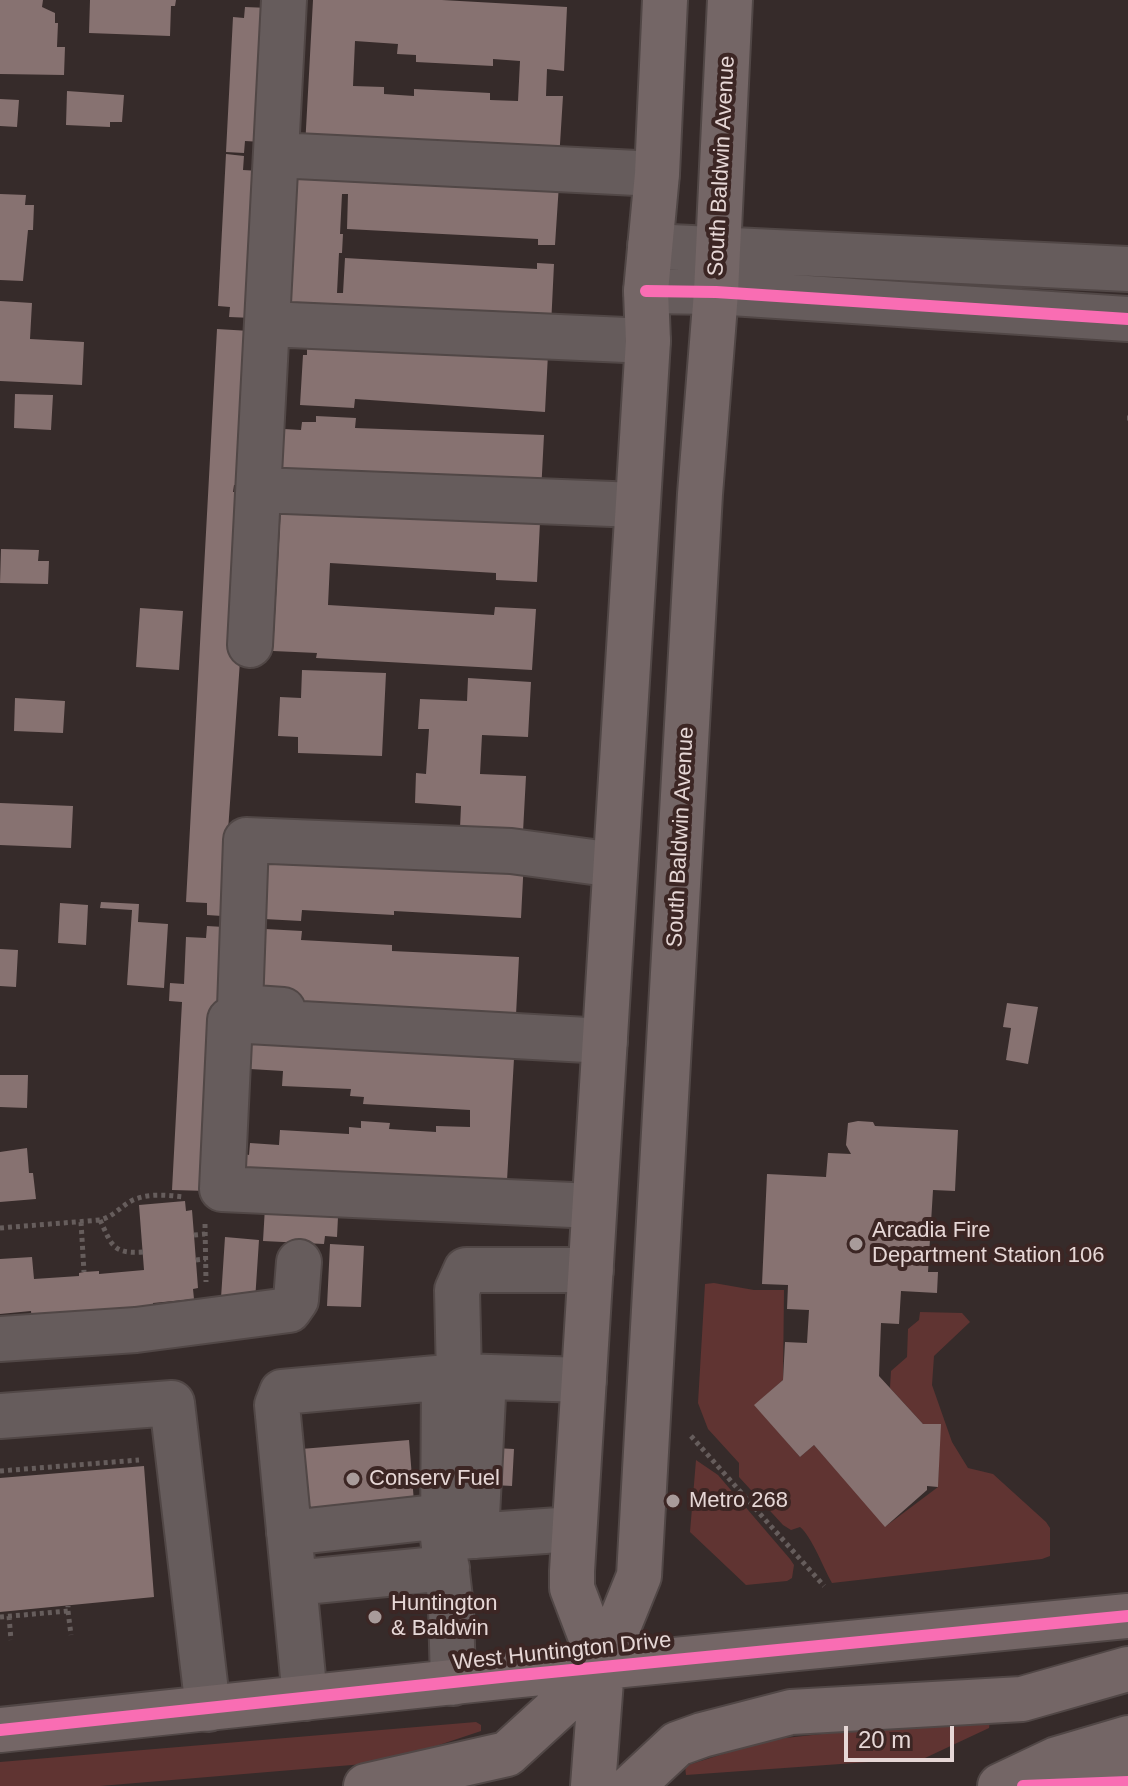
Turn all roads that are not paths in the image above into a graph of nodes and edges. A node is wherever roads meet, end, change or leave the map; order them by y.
1 (284, 0) edge
2 (665, 0) edge
3 (730, 0) edge
4 (276, 155) junction
5 (657, 174) junction
6 (650, 246) junction
7 (1128, 269) edge
8 (717, 271) junction
9 (646, 291) junction
10 (1128, 319) edge
11 (268, 324) junction
12 (648, 341) junction
13 (260, 490) junction
14 (637, 505) junction
15 (250, 645) dead end
16 (615, 865) junction
17 (605, 1033) junction
18 (594, 1206) junction
19 (299, 1262) dead end
20 (591, 1270) junction
21 (0, 1339) edge
22 (473, 1377) junction
23 (584, 1380) junction
24 (0, 1416) edge
25 (574, 1529) junction
26 (458, 1540) junction
27 (292, 1558) junction
28 (1128, 1616) edge
29 (602, 1667) junction
30 (1128, 1669) edge
31 (453, 1683) junction
32 (305, 1698) junction
33 (208, 1709) junction
34 (0, 1730) edge
35 (1128, 1738) edge
36 (1128, 1782) edge
37 (366, 1786) edge
38 (593, 1786) edge
39 (632, 1786) edge
40 (1000, 1786) edge
41 (1023, 1786) edge

1 - 4 street
2 - 5 main road, South Baldwin Avenue
3 - 8 main road, South Baldwin Avenue
4 - 5 street
4 - 11 street
5 - 6 main road, South Baldwin Avenue
6 - 8 street
6 - 9 main road, South Baldwin Avenue
7 - 8 street
8 - 9 street
8 - 10 street
8 - 29 main road, South Baldwin Avenue
9 - 12 main road, South Baldwin Avenue
11 - 12 street
11 - 13 street
12 - 14 main road, South Baldwin Avenue
13 - 14 street
13 - 15 street
14 - 16 main road, South Baldwin Avenue
16 - 17 main road, South Baldwin Avenue
16 - 17 street
17 - 18 main road, South Baldwin Avenue
17 - 18 street
18 - 20 main road, South Baldwin Avenue
19 - 21 street
20 - 22 street
20 - 23 main road, South Baldwin Avenue
22 - 23 street
22 - 26 street
22 - 26 street
22 - 27 street
23 - 25 main road, South Baldwin Avenue
24 - 33 street
25 - 26 street
25 - 29 main road, South Baldwin Avenue
26 - 27 street
26 - 31 street
27 - 32 street
28 - 29 main road, West Huntington Drive
29 - 31 main road, West Huntington Drive
29 - 37 main road
29 - 38 main road, South Baldwin Avenue
30 - 39 main road
31 - 32 main road, West Huntington Drive
32 - 33 main road, West Huntington Drive
33 - 34 main road, West Huntington Drive
35 - 40 main road
36 - 41 main road

